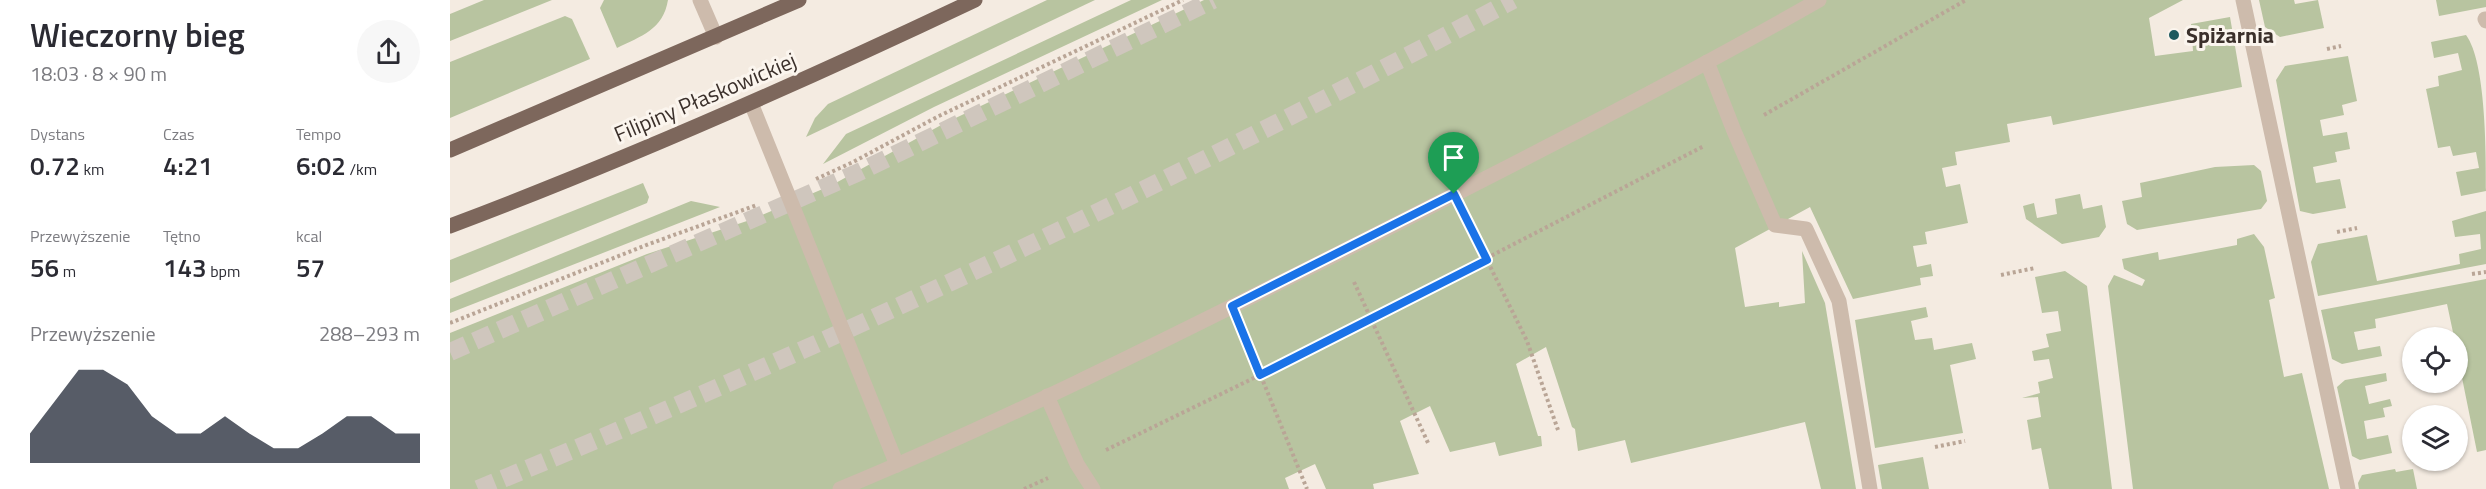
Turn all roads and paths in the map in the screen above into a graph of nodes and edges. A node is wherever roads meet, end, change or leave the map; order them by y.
1 (700, 0) edge
2 (799, 0) edge
3 (975, 0) edge
4 (1183, 0) edge
5 (1819, 0) edge
6 (1966, 0) edge
7 (2243, 0) edge
8 (716, 37) junction
9 (2341, 46) dead end
10 (2327, 49) dead end
11 (1707, 62) junction
12 (752, 103) junction
13 (1734, 131) junction
14 (450, 150) edge
15 (807, 183) dead end
16 (1454, 194) junction
17 (766, 201) dead end
18 (450, 226) edge
19 (2357, 228) dead end
20 (2337, 232) dead end
21 (1341, 252) junction
22 (1487, 260) junction
23 (2035, 268) dead end
24 (2486, 272) edge
25 (2472, 274) dead end
26 (2001, 275) dead end
27 (1232, 306) junction
28 (1371, 318) junction
29 (450, 323) edge
30 (1260, 375) junction
31 (1047, 396) junction
32 (1558, 430) dead end
33 (1965, 441) dead end
34 (1429, 445) dead end
35 (1935, 447) dead end
36 (1077, 464) junction
37 (897, 465) junction
38 (840, 489) edge
39 (1024, 489) edge
40 (1092, 489) edge
41 (1307, 489) edge
42 (1869, 489) edge
43 (2348, 489) edge

1 - 8 street
2 - 8 main road
3 - 12 main road, Filipiny Płaskowickiej
4 - 15 path
5 - 11 street
6 - 13 path
7 - 43 street
8 - 14 main road
9 - 10 path
11 - 13 street
11 - 16 street
12 - 18 main road, Filipiny Płaskowickiej
12 - 37 street
13 - 22 path
13 - 42 street
16 - 21 street
16 - 22 path
17 - 29 path
19 - 20 path
21 - 27 street
21 - 28 path
22 - 28 path
22 - 32 path
23 - 26 path
24 - 25 path
27 - 30 path
27 - 31 street
28 - 30 path
28 - 34 path
30 - 36 path
30 - 41 path
31 - 36 street
31 - 37 street
33 - 35 path
36 - 39 path
36 - 40 street
37 - 38 street

